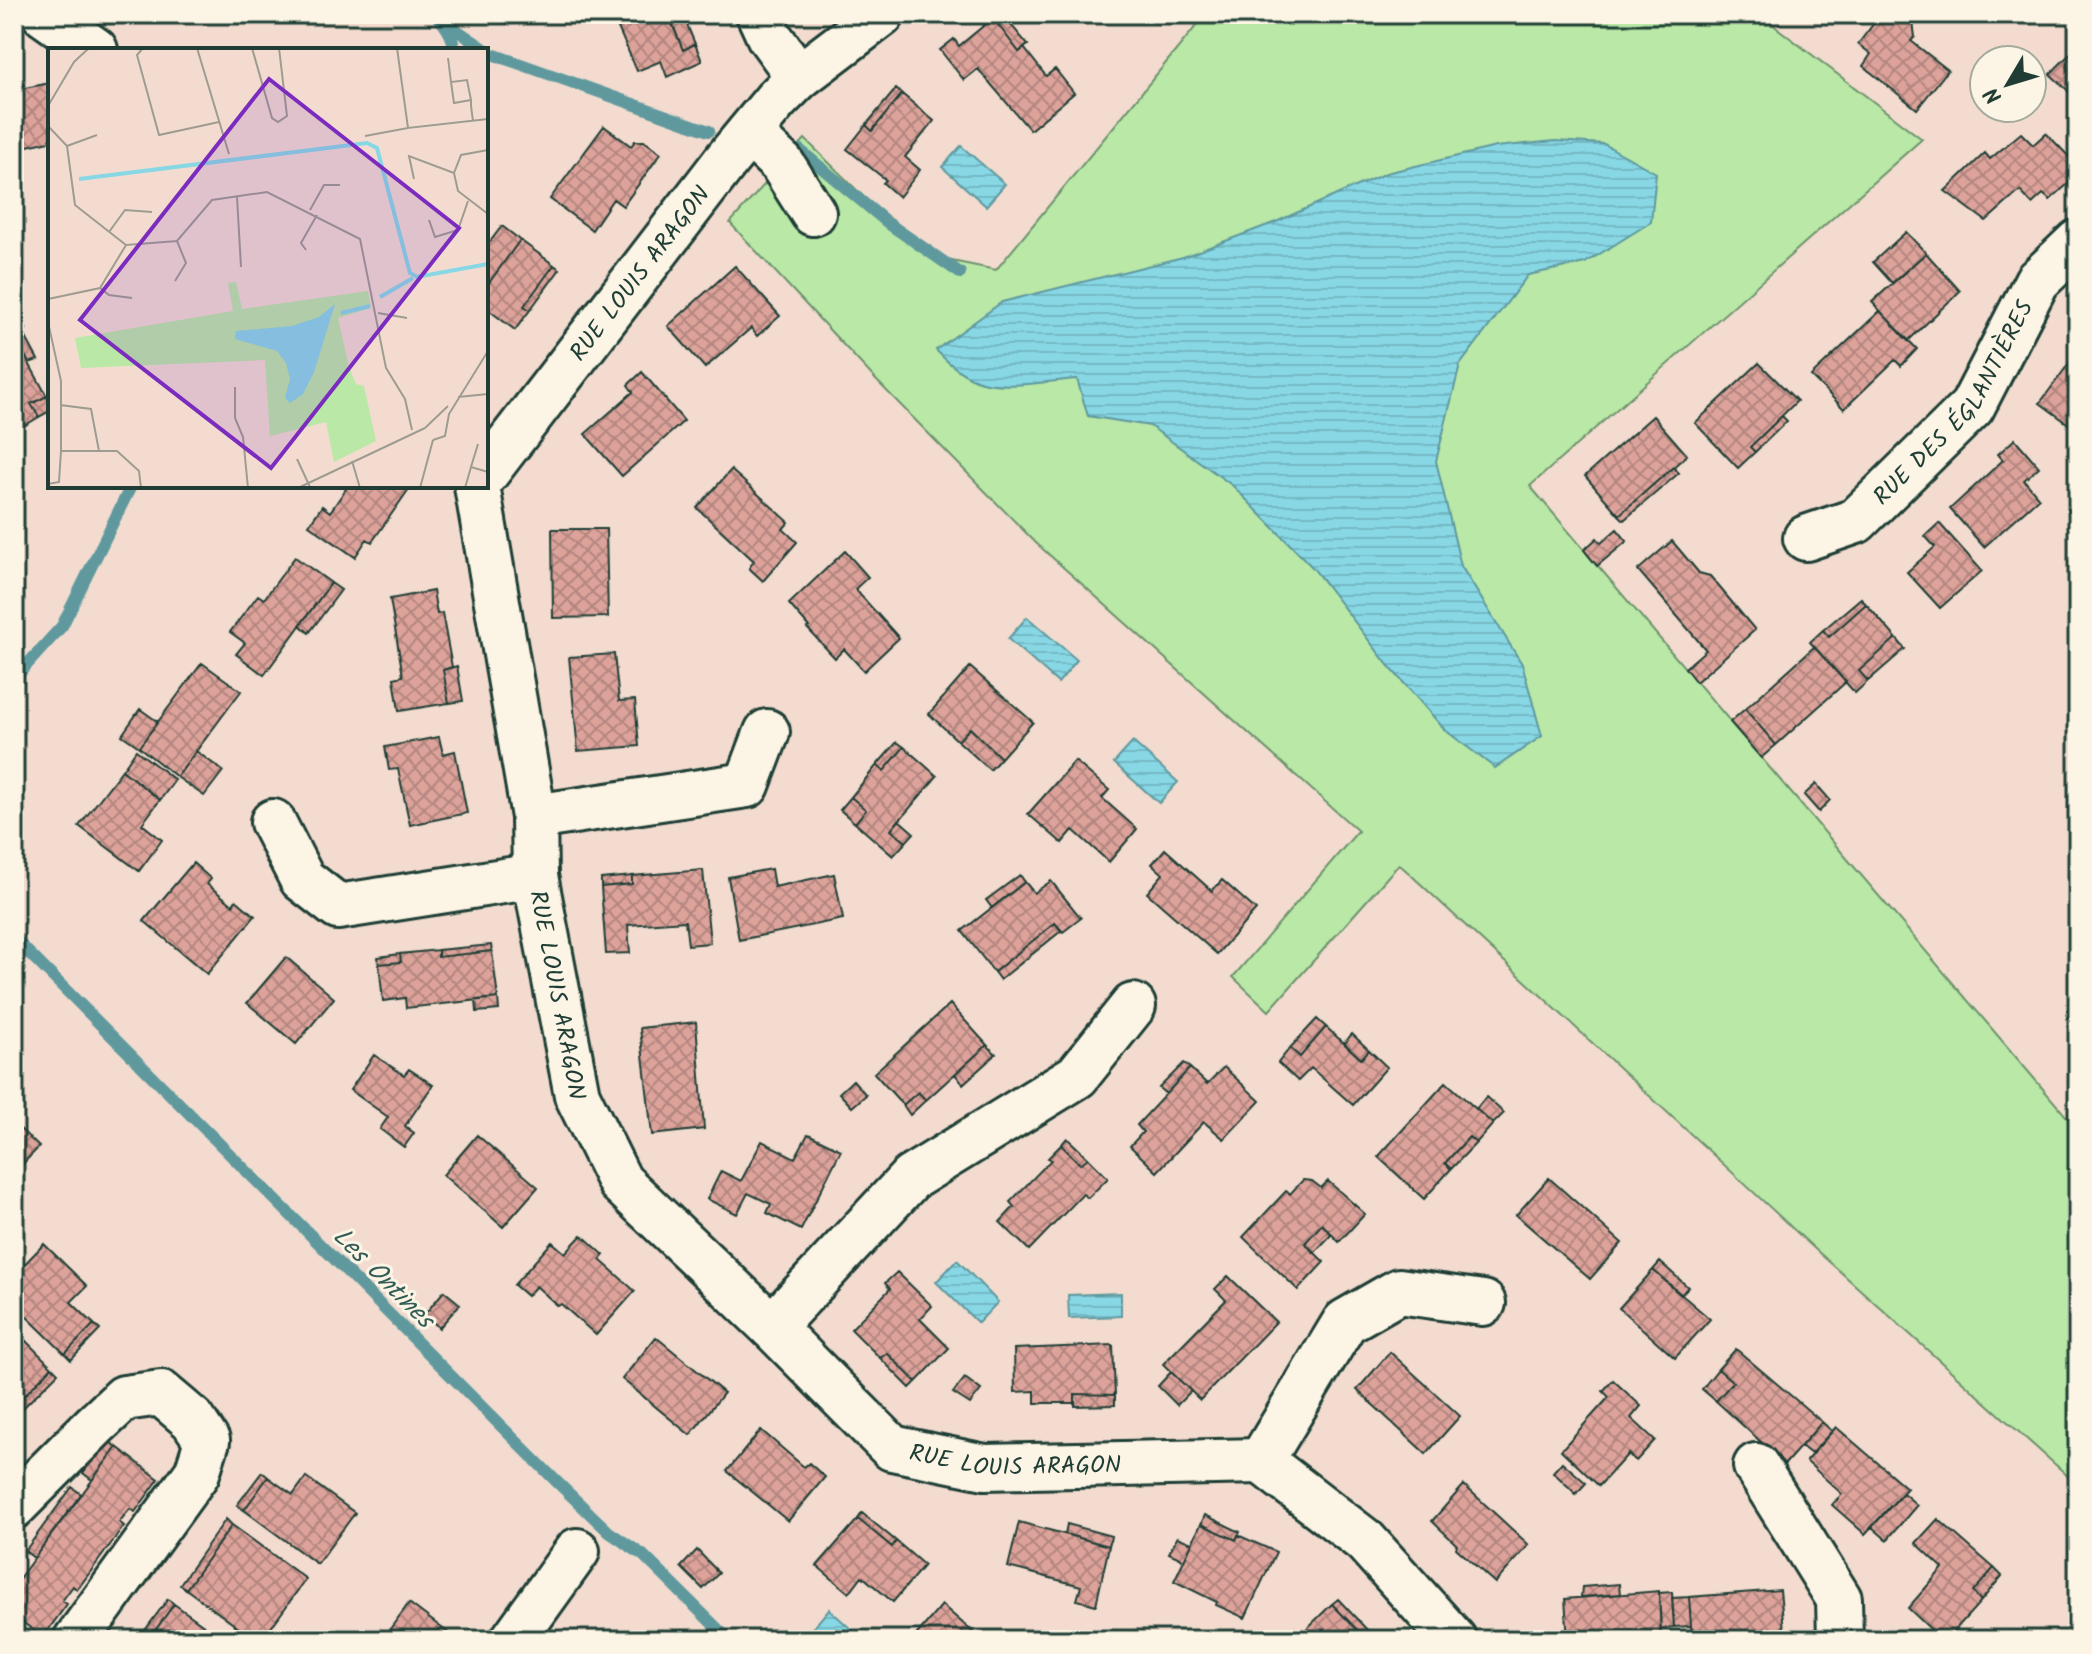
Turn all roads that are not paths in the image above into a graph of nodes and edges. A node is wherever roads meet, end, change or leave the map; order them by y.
1 (44, 14) edge
2 (759, 14) edge
3 (882, 14) edge
4 (92, 48) edge
5 (799, 77) junction
6 (749, 133) junction
7 (813, 213) dead end
8 (2078, 242) edge
9 (488, 470) edge
10 (477, 488) edge
11 (1806, 538) dead end
12 (767, 732) dead end
13 (534, 817) junction
14 (273, 822) dead end
15 (535, 876) junction
16 (1133, 1006) dead end
17 (1483, 1303) dead end
18 (772, 1327) junction
19 (1261, 1461) junction
20 (1756, 1466) dead end
21 (14, 1506) edge
22 (577, 1551) dead end
23 (76, 1640) edge
24 (513, 1640) edge
25 (1454, 1640) edge
26 (1840, 1640) edge

1 - 4 street
2 - 5 street
3 - 5 street, RUE LOUIS ARAGON
5 - 6 street, RUE LOUIS ARAGON
6 - 7 street
6 - 9 street, RUE LOUIS ARAGON
8 - 11 street, RUE DES ÉGLANTIÈRES
10 - 13 street, RUE LOUIS ARAGON
12 - 13 street
13 - 15 street, RUE LOUIS ARAGON
14 - 15 street, RUE LOUIS ARAGON
15 - 18 street, RUE LOUIS ARAGON
16 - 18 street
17 - 19 street
18 - 19 street, RUE LOUIS ARAGON
19 - 25 street
20 - 26 street
21 - 23 street
22 - 24 street

